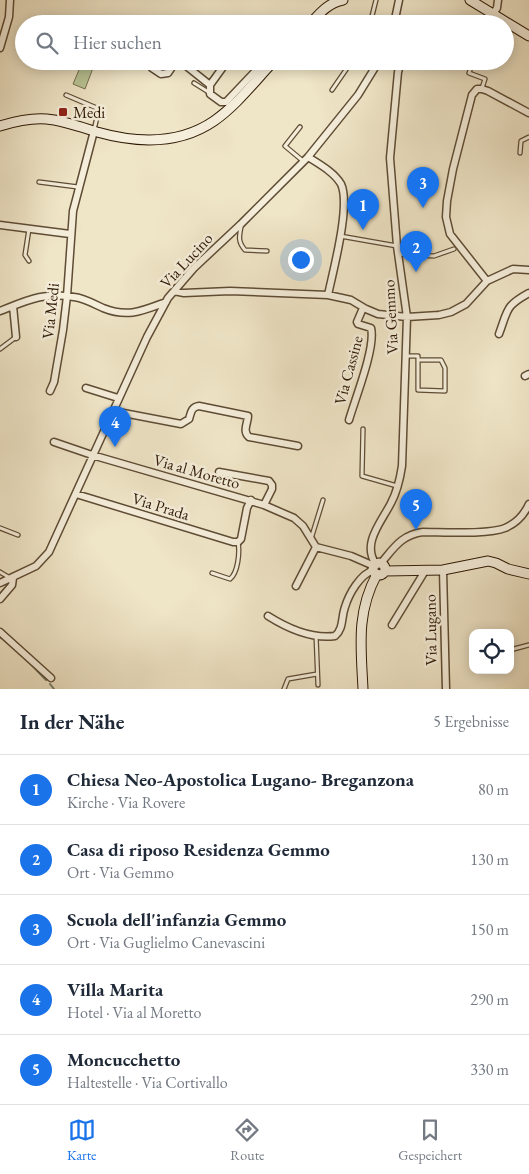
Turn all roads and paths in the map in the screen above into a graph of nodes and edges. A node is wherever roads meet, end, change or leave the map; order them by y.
1 (10, 0) edge
2 (343, 0) edge
3 (376, 0) edge
4 (399, 0) edge
5 (470, 0) edge
6 (498, 0) edge
7 (493, 14) joint
8 (318, 15) edge
9 (372, 15) edge
10 (396, 15) edge
11 (514, 27) edge
12 (529, 36) edge
13 (0, 48) edge
14 (155, 70) edge
15 (170, 70) edge
16 (191, 70) edge
17 (221, 70) edge
18 (255, 70) edge
19 (265, 70) edge
20 (346, 70) edge
21 (373, 70) edge
22 (399, 70) edge
23 (470, 70) edge
24 (194, 83) dead end
25 (210, 85) junction
26 (482, 89) junction
27 (332, 90) dead end
28 (210, 94) junction
29 (66, 95) dead end
30 (529, 113) edge
31 (0, 126) edge
32 (300, 127) dead end
33 (94, 131) junction
34 (529, 137) edge
35 (520, 153) dead end
36 (305, 159) junction
37 (38, 182) dead end
38 (78, 187) junction
39 (241, 224) junction
40 (0, 225) edge
41 (29, 229) junction
42 (70, 234) junction
43 (340, 236) junction
44 (397, 246) junction
45 (454, 249) dead end
46 (267, 251) dead end
47 (399, 254) junction
48 (29, 261) dead end
49 (529, 270) edge
50 (487, 281) junction
51 (174, 291) junction
52 (529, 293) edge
53 (328, 295) junction
54 (67, 296) junction
55 (166, 302) junction
56 (13, 306) junction
57 (363, 308) junction
58 (0, 311) edge
59 (407, 317) junction
60 (499, 334) dead end
61 (16, 337) joint
62 (0, 349) edge
63 (406, 356) junction
64 (418, 360) junction
65 (86, 388) dead end
66 (50, 391) dead end
67 (118, 398) junction
68 (113, 411) junction
69 (349, 420) dead end
70 (363, 430) dead end
71 (54, 442) dead end
72 (298, 446) dead end
73 (92, 455) junction
74 (219, 472) dead end
75 (398, 486) junction
76 (76, 494) junction
77 (251, 500) junction
78 (323, 500) dead end
79 (264, 504) junction
80 (529, 504) edge
81 (0, 528) edge
82 (18, 535) dead end
83 (311, 540) junction
84 (238, 542) junction
85 (316, 547) junction
86 (378, 568) junction
87 (443, 570) junction
88 (0, 572) edge
89 (425, 572) junction
90 (212, 573) dead end
91 (529, 574) edge
92 (12, 578) junction
93 (0, 583) edge
94 (296, 586) dead end
95 (0, 599) edge
96 (268, 616) dead end
97 (392, 625) dead end
98 (0, 632) edge
99 (316, 635) junction
100 (529, 645) edge
101 (514, 649) edge
102 (317, 674) junction
103 (51, 678) dead end
104 (318, 685) dead end
105 (284, 689) edge
106 (363, 689) edge
107 (446, 689) edge

1 - 13 street
2 - 8 street
3 - 9 lane
4 - 10 street
5 - 7 street
6 - 7 street
11 - 12 street
14 - 15 street
16 - 25 street
17 - 25 street
18 - 28 street
19 - 33 street
20 - 27 lane
21 - 36 street, Via Lucino
22 - 44 street, Via Gemmo
23 - 26 lane
24 - 28 lane
25 - 28 street
26 - 30 street
26 - 50 street
29 - 33 lane
31 - 33 street
32 - 36 lane
33 - 38 street, Via Medi
34 - 35 lane
36 - 39 street, Via Lucino
36 - 43 street
37 - 38 lane
38 - 42 street, Via Medi
39 - 46 lane
39 - 51 street, Via Lucino
40 - 41 street
41 - 42 street
41 - 48 lane
42 - 54 street, Via Medi
43 - 44 lane
43 - 53 street
44 - 47 street, Via Gemmo
45 - 47 lane
47 - 59 street, Via Gemmo
49 - 50 street
50 - 59 street
51 - 53 street
51 - 55 street, Via Lucino
52 - 60 street
53 - 57 street
54 - 55 street
54 - 56 street
54 - 66 street, Via Medi
55 - 67 street, Via Lucino
56 - 58 street
56 - 61 street
57 - 59 street
57 - 69 street, Via Cassine
59 - 63 street, Via Gemmo
61 - 62 lane
63 - 64 lane
63 - 75 street, Via Gemmo
64 - 64 lane
65 - 67 street
67 - 68 street, Via Lucino
68 - 72 street
68 - 73 street, Via Lucino
70 - 75 lane
71 - 73 street, Via al Moretto
73 - 76 street, Via Lucino
73 - 77 street, Via al Moretto
74 - 79 street, Via al Moretto
75 - 86 street, Via Gemmo
76 - 84 street, Via Prada
76 - 92 street, Via Lucino
77 - 79 street, Via al Moretto
77 - 84 street
78 - 83 lane
79 - 83 street, Via al Moretto
80 - 86 street
81 - 82 lane
83 - 85 street, Via al Moretto
84 - 90 lane
85 - 86 street
85 - 94 street
86 - 89 street, Via Lugano
86 - 99 street
86 - 106 street
87 - 89 street, Via Lugano
87 - 91 street, Via Lugano
87 - 107 street, Via Lugano
88 - 92 lane
89 - 97 street
92 - 93 street, Via Lucino
92 - 95 street
96 - 99 street
98 - 103 street
99 - 102 lane
100 - 101 lane
102 - 104 lane
102 - 105 lane

